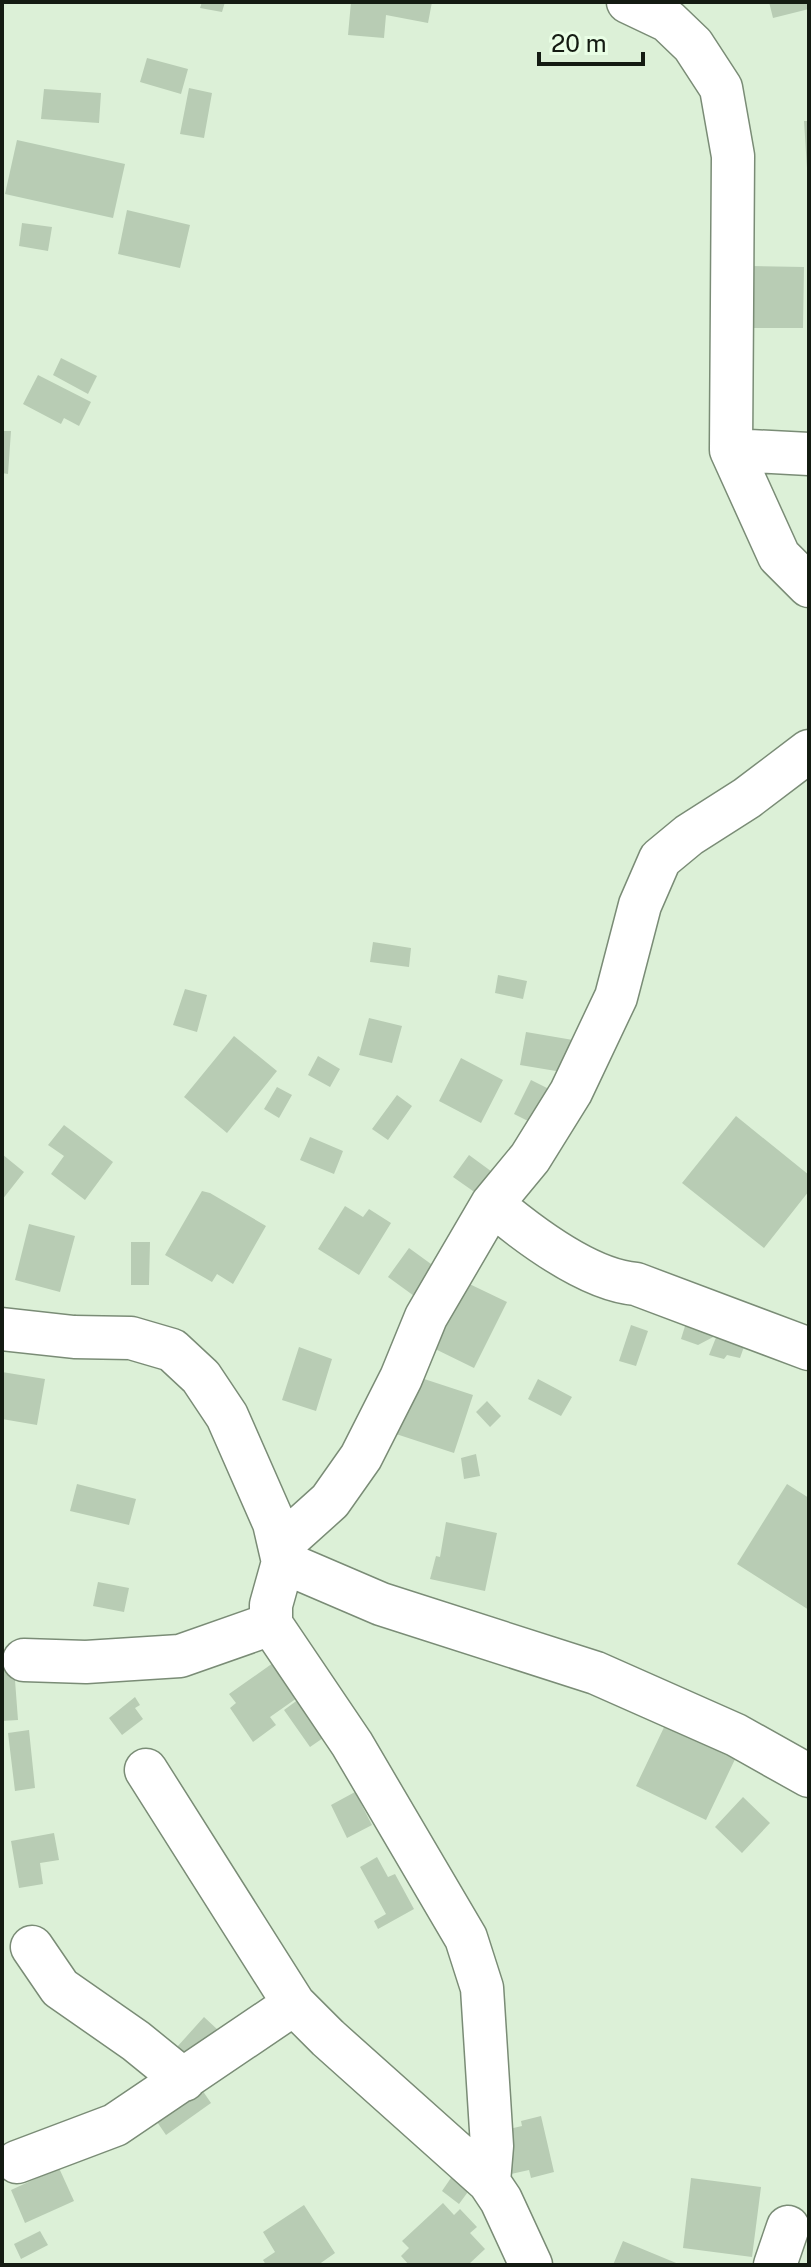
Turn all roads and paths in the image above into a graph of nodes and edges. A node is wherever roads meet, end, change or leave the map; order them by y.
1 (628, 2) edge
2 (731, 450) junction
3 (809, 454) edge
4 (809, 586) edge
5 (809, 751) edge
6 (492, 1204) junction
7 (2, 1329) edge
8 (809, 1349) edge
9 (281, 1554) junction
10 (271, 1624) junction
11 (24, 1660) dead end
12 (146, 1770) dead end
13 (809, 1776) edge
14 (32, 1947) dead end
15 (294, 2004) junction
16 (184, 2080) junction
17 (17, 2162) dead end
18 (489, 2182) junction
19 (531, 2265) edge

1 - 2 street
2 - 3 street
2 - 4 street
5 - 6 street
6 - 8 street
6 - 9 street
7 - 9 street
9 - 10 street
9 - 13 street
10 - 11 street
10 - 18 street
12 - 15 street
14 - 16 street
15 - 16 street
15 - 18 street
16 - 17 street
18 - 19 street

